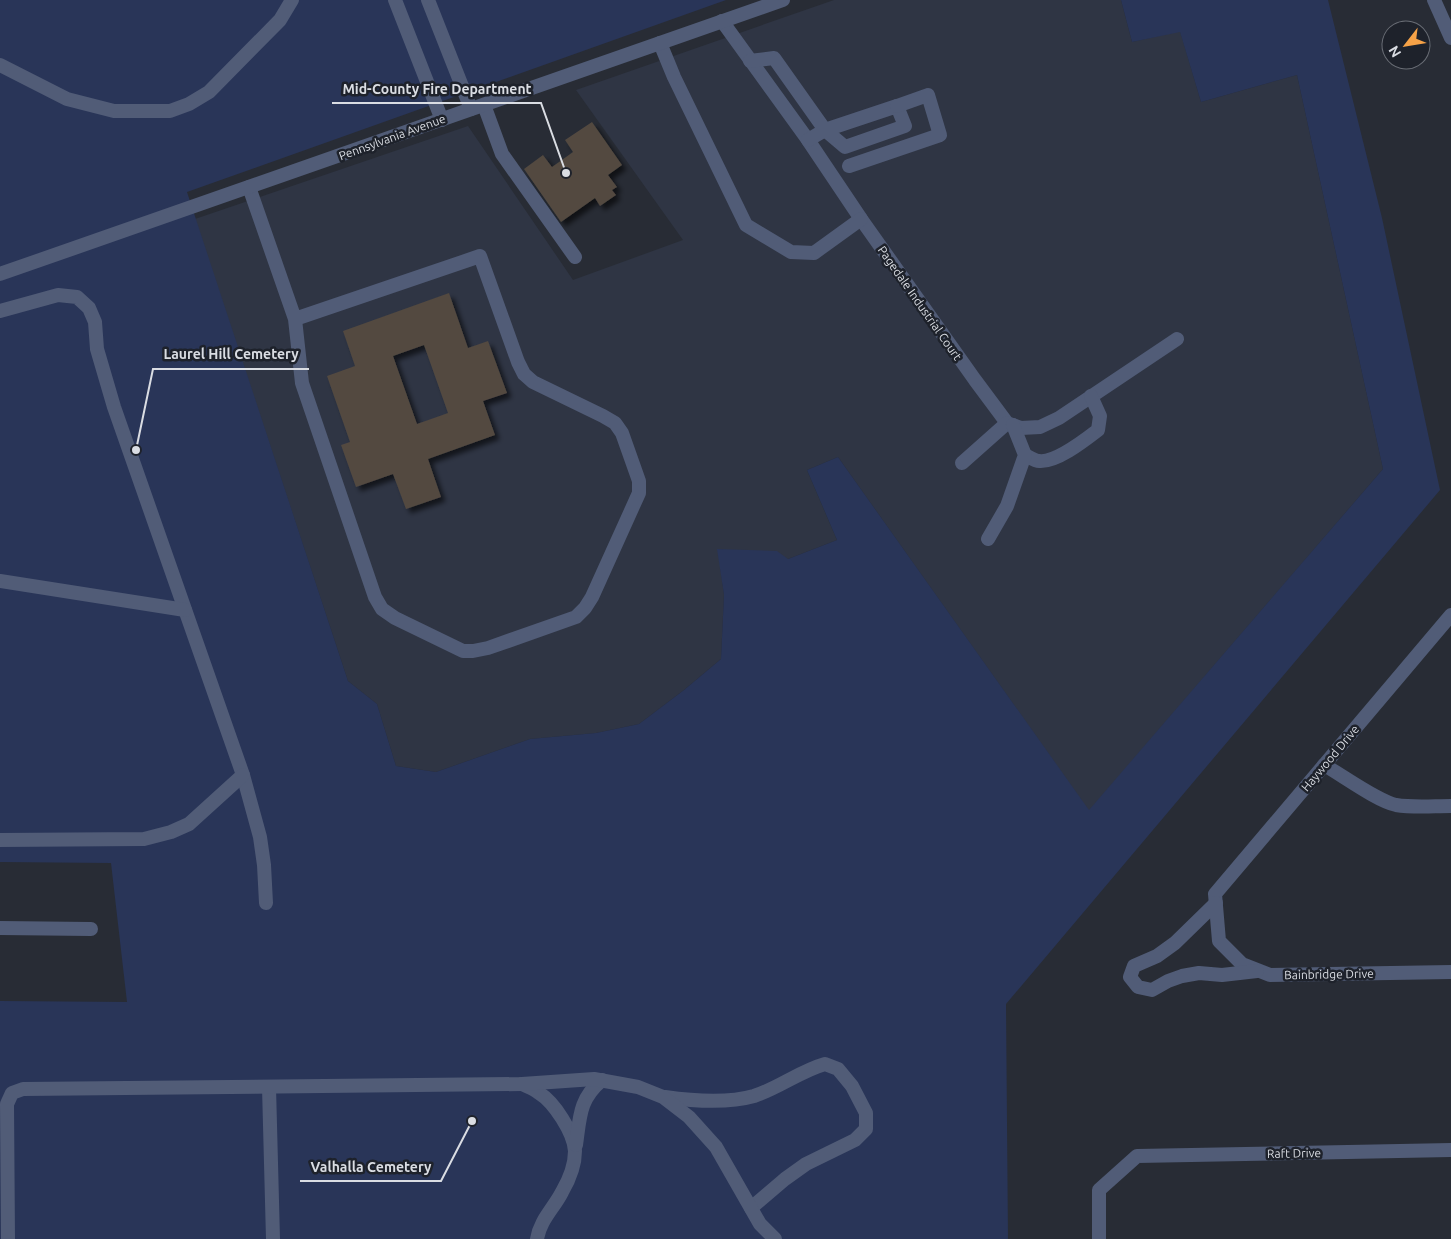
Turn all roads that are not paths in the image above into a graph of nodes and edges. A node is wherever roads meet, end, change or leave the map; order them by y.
1 (292, 0) edge
2 (395, 0) edge
3 (428, 0) edge
4 (783, 0) edge
5 (1434, 0) edge
6 (722, 21) junction
7 (1451, 38) edge
8 (660, 43) junction
9 (750, 61) junction
10 (0, 65) edge
11 (897, 106) junction
12 (477, 107) junction
13 (442, 120) junction
14 (825, 130) junction
15 (892, 131) junction
16 (808, 140) junction
17 (899, 149) junction
18 (850, 166) dead end
19 (250, 187) junction
20 (861, 219) junction
21 (575, 257) dead end
22 (0, 274) edge
23 (0, 311) edge
24 (295, 319) junction
25 (1177, 339) dead end
26 (1091, 396) junction
27 (1010, 424) junction
28 (1025, 455) junction
29 (962, 464) dead end
30 (988, 539) dead end
31 (0, 581) edge
32 (185, 610) junction
33 (1451, 615) edge
34 (1324, 765) junction
35 (243, 775) junction
36 (1451, 806) edge
37 (0, 840) edge
38 (266, 903) dead end
39 (1216, 903) junction
40 (0, 928) edge
41 (91, 929) dead end
42 (1219, 941) joint
43 (1259, 971) junction
44 (1451, 972) edge
45 (602, 1080) junction
46 (522, 1084) junction
47 (270, 1087) junction
48 (663, 1097) junction
49 (575, 1150) junction
50 (1451, 1150) edge
51 (751, 1208) junction
52 (8, 1239) edge
53 (273, 1239) edge
54 (536, 1239) edge
55 (776, 1239) edge
56 (1099, 1239) edge

1 - 10 street
2 - 13 street
3 - 12 street
4 - 6 street, Pennsylvania Avenue
5 - 7 street
6 - 8 street, Pennsylvania Avenue
6 - 9 street, Pagedale Industrial Court
8 - 12 street, Pennsylvania Avenue
8 - 20 street
9 - 14 street
9 - 16 street, Pagedale Industrial Court
11 - 14 street
11 - 15 street
11 - 17 street
12 - 13 street, Pennsylvania Avenue
12 - 21 street
13 - 19 street, Pennsylvania Avenue
14 - 15 street
14 - 16 street
15 - 17 street
16 - 20 street, Pagedale Industrial Court
17 - 18 street
19 - 22 street, Pennsylvania Avenue
19 - 24 street
20 - 27 street, Pagedale Industrial Court
23 - 32 street
24 - 24 street
25 - 26 street
26 - 27 street
26 - 28 street
27 - 28 street, Pagedale Industrial Court
27 - 29 street
28 - 30 street
31 - 32 street
32 - 35 street
33 - 34 street, Haywood Drive
34 - 36 street
34 - 39 street, Haywood Drive
35 - 37 street
35 - 38 street
39 - 42 street, Haywood Drive
39 - 43 street, Haywood Drive
40 - 41 street
42 - 43 street, Bainbridge Drive
43 - 44 street, Bainbridge Drive
45 - 46 street
45 - 48 street
45 - 49 street
46 - 47 street
46 - 49 street
47 - 52 street
47 - 53 street
48 - 51 street
48 - 51 street
49 - 54 street
50 - 56 street, Raft Drive
51 - 55 street

